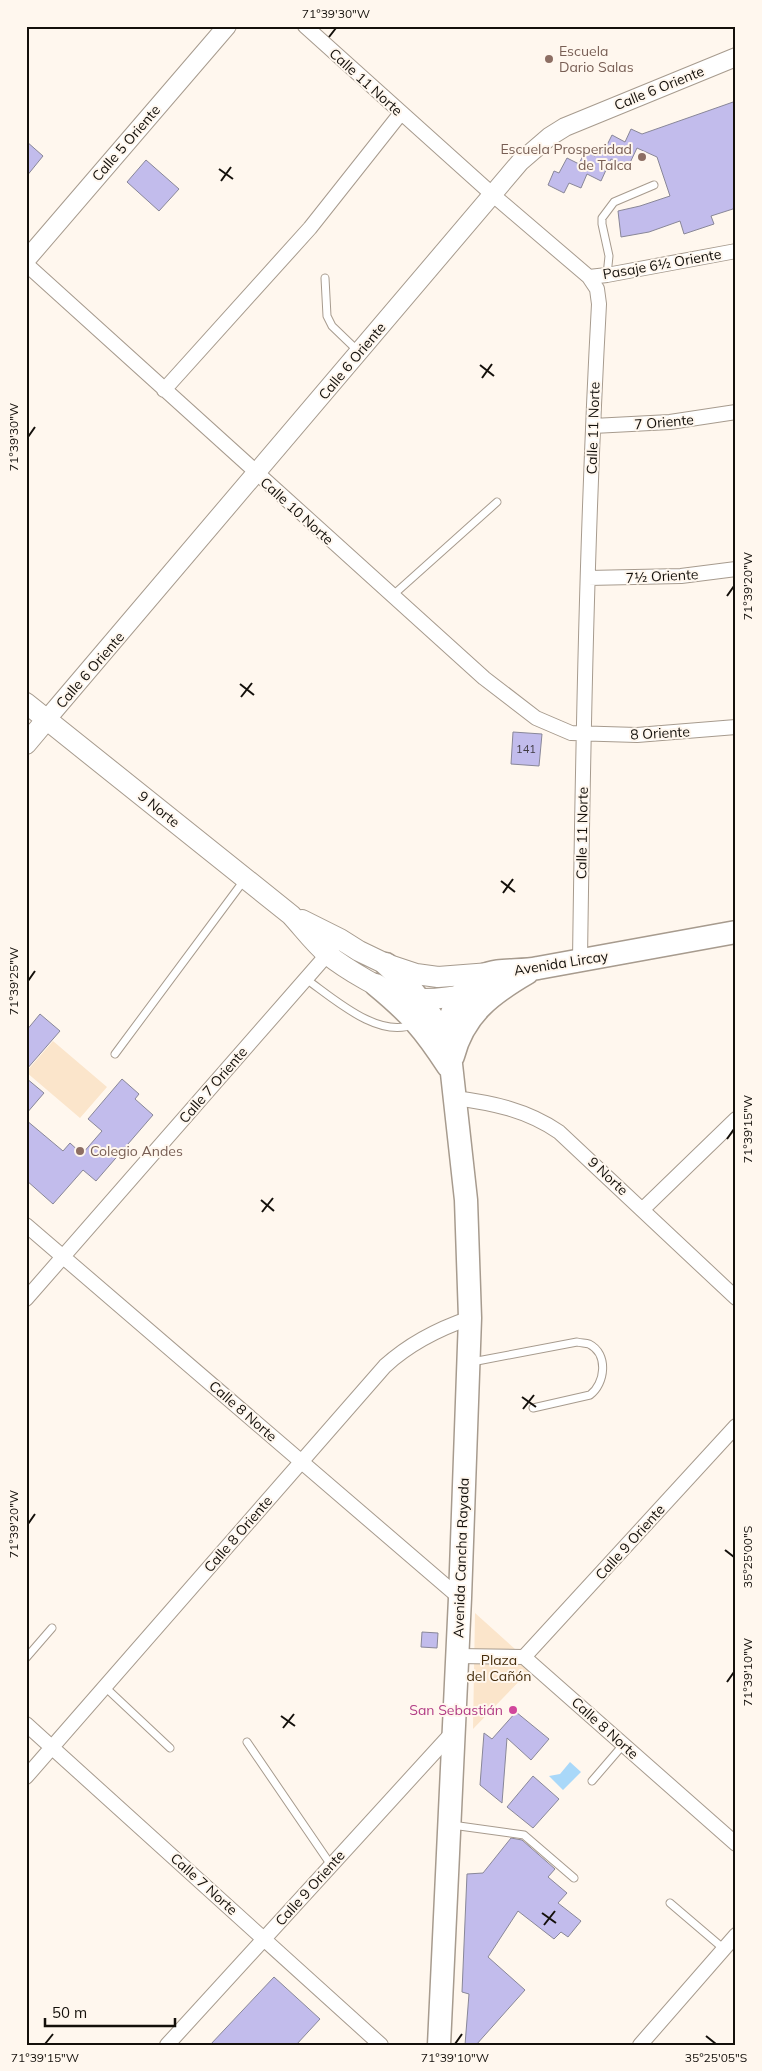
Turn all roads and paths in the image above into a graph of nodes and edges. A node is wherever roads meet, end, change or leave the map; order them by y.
1 (227, 26) edge
2 (305, 26) edge
3 (736, 57) edge
4 (401, 112) junction
5 (654, 184) dead end
6 (493, 195) junction
7 (736, 251) edge
8 (26, 260) edge
9 (26, 264) edge
10 (607, 275) junction
11 (589, 277) junction
12 (325, 278) dead end
13 (360, 353) junction
14 (164, 390) junction
15 (736, 412) edge
16 (593, 426) junction
17 (257, 475) junction
18 (497, 502) dead end
19 (736, 570) edge
20 (588, 578) junction
21 (392, 596) junction
22 (26, 703) edge
23 (47, 719) junction
24 (736, 727) edge
25 (583, 735) junction
26 (26, 744) edge
27 (246, 879) junction
28 (291, 915) junction
29 (736, 932) edge
30 (340, 939) junction
31 (327, 954) junction
32 (580, 960) junction
33 (386, 964) junction
34 (534, 969) joint
35 (306, 979) junction
36 (497, 980) junction
37 (376, 985) junction
38 (461, 995) junction
39 (421, 998) junction
40 (418, 1022) junction
41 (448, 1042) junction
42 (114, 1054) dead end
43 (452, 1072) junction
44 (455, 1098) junction
45 (736, 1119) edge
46 (642, 1209) junction
47 (26, 1225) edge
48 (63, 1257) junction
49 (736, 1298) edge
50 (26, 1299) edge
51 (470, 1318) junction
52 (469, 1363) junction
53 (533, 1408) dead end
54 (736, 1426) edge
55 (302, 1462) junction
56 (460, 1598) junction
57 (52, 1628) dead end
58 (457, 1656) junction
59 (524, 1657) junction
60 (26, 1658) edge
61 (105, 1687) junction
62 (26, 1724) edge
63 (453, 1732) junction
64 (247, 1742) dead end
65 (623, 1745) junction
66 (52, 1747) junction
67 (170, 1748) dead end
68 (26, 1777) edge
69 (592, 1781) dead end
70 (449, 1825) junction
71 (736, 1844) edge
72 (331, 1865) junction
73 (574, 1878) dead end
74 (670, 1903) dead end
75 (736, 1935) edge
76 (264, 1939) junction
77 (724, 1949) junction
78 (167, 2045) edge
79 (381, 2045) edge
80 (438, 2045) edge
81 (640, 2045) edge

1 - 8 street, Calle 5 Oriente
2 - 4 street, Calle 11 Norte
3 - 6 street, Calle 6 Oriente
4 - 6 street, Calle 11 Norte
4 - 14 street
5 - 10 lane
6 - 11 street, Calle 11 Norte
6 - 13 street, Calle 6 Oriente
7 - 10 street, Pasaje 6½ Oriente
9 - 14 street, Calle 10 Norte
10 - 11 street, Pasaje 6½ Oriente
11 - 16 street, Calle 11 Norte
12 - 13 lane
13 - 17 street, Calle 6 Oriente
14 - 17 street, Calle 10 Norte
15 - 16 street, 7 Oriente
16 - 20 street, Calle 11 Norte
17 - 21 street, Calle 10 Norte
17 - 23 street, Calle 6 Oriente
18 - 21 lane
19 - 20 street, 7½ Oriente
20 - 25 street, Calle 11 Norte
21 - 25 street, Calle 10 Norte
22 - 23 main road, 9 Norte
23 - 26 main road, Calle 6 Oriente
23 - 27 main road, 9 Norte
24 - 25 street, 8 Oriente
25 - 32 street, Calle 11 Norte
27 - 28 main road, 9 Norte
27 - 42 lane
28 - 30 main road, 9 Norte
28 - 31 main road, 9 Norte
29 - 32 main road, Avenida Lircay
30 - 31 street, Calle 7 Oriente
30 - 33 main road, 9 Norte
31 - 35 street, Calle 7 Oriente
31 - 37 main road, 9 Norte
32 - 34 main road, Avenida Lircay
33 - 36 main road
33 - 39 main road
34 - 36 main road, Avenida Cancha Rayada
35 - 40 lane
35 - 48 street, Calle 7 Oriente
36 - 38 main road, Avenida Cancha Rayada
36 - 43 main road, Avenida Cancha Rayada
37 - 39 main road
37 - 40 main road
38 - 39 main road
38 - 41 main road, Avenida Cancha Rayada
39 - 41 main road
40 - 43 main road
41 - 43 main road, Avenida Cancha Rayada
43 - 44 main road, Avenida Cancha Rayada
44 - 46 street, 9 Norte
44 - 51 main road, Avenida Cancha Rayada
45 - 46 street
46 - 49 street, 9 Norte
47 - 48 street, Calle 8 Norte
48 - 50 street, Calle 7 Oriente
48 - 55 street, Calle 8 Norte
51 - 52 main road, Avenida Cancha Rayada
51 - 55 street, Calle 8 Oriente
52 - 53 lane
52 - 56 main road, Avenida Cancha Rayada
54 - 59 street, Calle 9 Oriente
55 - 56 street, Calle 8 Norte
55 - 61 street, Calle 8 Oriente
56 - 58 main road, Avenida Cancha Rayada
57 - 60 lane
58 - 59 street
58 - 63 main road, Avenida Cancha Rayada
59 - 65 street, Calle 8 Norte
61 - 66 street, Calle 8 Oriente
61 - 67 lane
62 - 66 street, Calle 7 Norte
63 - 70 main road, Avenida Cancha Rayada
63 - 72 street, Calle 9 Oriente
64 - 72 lane
65 - 69 lane
65 - 71 street, Calle 8 Norte
66 - 68 street, Calle 8 Oriente
66 - 76 street, Calle 7 Norte
70 - 73 lane
70 - 80 main road, Avenida Cancha Rayada
72 - 76 street, Calle 9 Oriente
74 - 77 lane
75 - 77 street
76 - 78 street, Calle 9 Oriente
76 - 79 street, Calle 7 Norte
77 - 81 street

